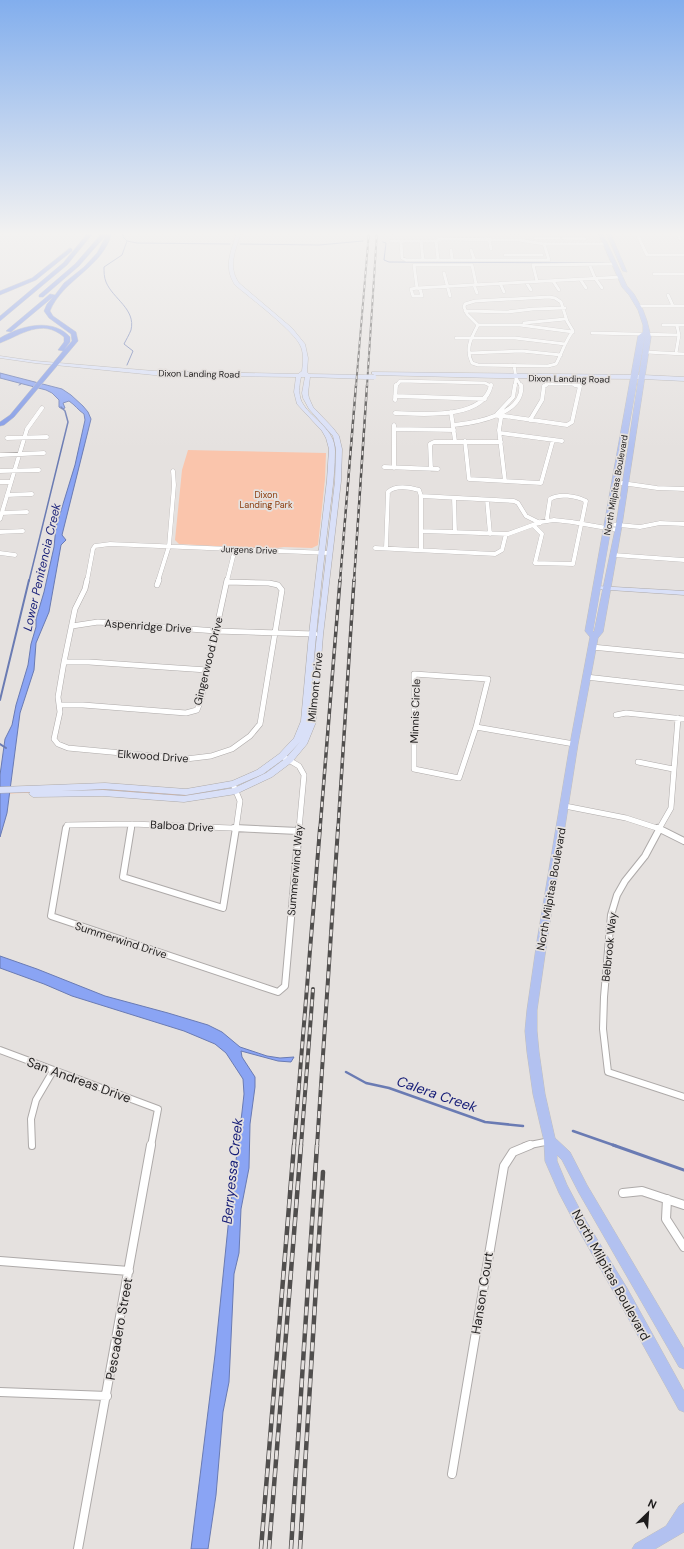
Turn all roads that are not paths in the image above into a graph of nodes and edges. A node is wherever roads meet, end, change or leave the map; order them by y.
1 (17, 304) edge
2 (31, 304) edge
3 (42, 304) edge
4 (51, 304) edge
5 (261, 304) edge
6 (465, 304) edge
7 (562, 304) edge
8 (638, 306) joint
9 (673, 306) joint
10 (684, 306) edge
11 (564, 308) junction
12 (465, 311) junction
13 (0, 319) edge
14 (565, 319) junction
15 (478, 325) junction
16 (514, 325) junction
17 (663, 325) dead end
18 (677, 326) junction
19 (684, 326) edge
20 (4, 327) dead end
21 (573, 332) junction
22 (592, 333) dead end
23 (646, 333) junction
24 (679, 335) junction
25 (456, 338) dead end
26 (471, 338) junction
27 (0, 340) edge
28 (565, 344) junction
29 (646, 352) junction
30 (469, 353) junction
31 (676, 353) junction
32 (684, 354) edge
33 (2, 355) edge
34 (561, 355) junction
35 (54, 362) junction
36 (514, 365) junction
37 (303, 374) junction
38 (517, 379) junction
39 (634, 379) junction
40 (643, 379) junction
41 (684, 379) edge
42 (486, 400) junction
43 (42, 408) dead end
44 (451, 412) junction
45 (395, 413) dead end
46 (496, 414) junction
47 (530, 420) junction
48 (1, 423) edge
49 (454, 425) junction
50 (454, 430) junction
51 (500, 433) junction
52 (47, 437) dead end
53 (8, 438) dead end
54 (24, 438) junction
55 (553, 440) junction
56 (455, 441) junction
57 (465, 441) junction
58 (562, 441) dead end
59 (501, 442) junction
60 (44, 453) dead end
61 (20, 454) junction
62 (0, 455) edge
63 (384, 467) dead end
64 (394, 468) junction
65 (431, 469) junction
66 (438, 469) dead end
67 (15, 470) junction
68 (39, 470) dead end
69 (0, 471) edge
70 (173, 471) dead end
71 (0, 482) edge
72 (10, 482) junction
73 (506, 482) junction
74 (615, 482) junction
75 (625, 484) junction
76 (684, 489) edge
77 (0, 494) edge
78 (7, 494) junction
79 (32, 494) dead end
80 (421, 496) junction
81 (454, 498) junction
82 (487, 500) junction
83 (1, 512) edge
84 (27, 512) dead end
85 (0, 520) edge
86 (548, 521) junction
87 (540, 523) junction
88 (582, 524) junction
89 (684, 524) edge
90 (534, 526) junction
91 (609, 526) junction
92 (619, 527) junction
93 (422, 531) junction
94 (0, 532) edge
95 (23, 532) dead end
96 (455, 532) junction
97 (490, 534) junction
98 (506, 534) junction
99 (169, 546) junction
100 (375, 548) dead end
101 (386, 548) junction
102 (235, 549) junction
103 (421, 550) junction
104 (0, 553) edge
105 (325, 553) junction
106 (15, 555) dead end
107 (614, 555) junction
108 (684, 560) edge
109 (227, 582) junction
110 (157, 585) dead end
111 (597, 588) junction
112 (608, 588) junction
113 (684, 593) edge
114 (72, 626) junction
115 (216, 631) junction
116 (275, 632) junction
117 (316, 634) junction
118 (594, 637) junction
119 (592, 647) junction
120 (684, 656) edge
121 (64, 662) junction
122 (207, 670) junction
123 (586, 677) junction
124 (684, 688) edge
125 (60, 704) junction
126 (616, 715) dead end
127 (681, 718) edge
128 (476, 727) junction
129 (574, 744) junction
130 (286, 758) junction
131 (638, 762) dead end
132 (673, 769) junction
133 (235, 788) junction
134 (0, 790) edge
135 (25, 792) junction
136 (0, 795) edge
137 (565, 806) junction
138 (132, 824) junction
139 (67, 825) joint
140 (659, 828) junction
141 (236, 829) junction
142 (298, 831) junction
143 (684, 841) edge
144 (278, 992) joint
145 (0, 1050) edge
146 (53, 1071) junction
147 (684, 1097) edge
148 (158, 1109) joint
149 (550, 1141) junction
150 (32, 1146) dead end
151 (623, 1193) dead end
152 (667, 1199) junction
153 (684, 1205) edge
154 (684, 1247) edge
155 (0, 1261) edge
156 (129, 1272) junction
157 (684, 1362) edge
158 (0, 1392) edge
159 (107, 1396) junction
160 (684, 1405) edge
161 (452, 1474) dead end
162 (684, 1511) edge
163 (684, 1524) edge
164 (671, 1531) junction
165 (78, 1549) edge
166 (640, 1549) edge

1 - 13 highway
2 - 20 highway
3 - 27 highway
4 - 35 highway
5 - 37 street, Milmont Drive
6 - 12 street
7 - 11 street
8 - 9 street
8 - 23 main road, North Milpitas Boulevard
9 - 10 street
11 - 12 street
11 - 14 street
12 - 15 street
14 - 16 street
14 - 21 street
15 - 16 street
15 - 26 street
16 - 21 street
17 - 18 street
18 - 19 street
18 - 24 street
21 - 28 street
22 - 23 street
23 - 24 street
23 - 29 main road, North Milpitas Boulevard
23 - 39 main road, North Milpitas Boulevard
24 - 31 street
25 - 26 street
26 - 28 street
26 - 30 street
27 - 35 highway
28 - 34 street
29 - 31 street
29 - 40 main road, North Milpitas Boulevard
30 - 34 street
30 - 36 street
31 - 32 street
33 - 35 street, Dixon Landing Road
34 - 36 street
35 - 37 street, Dixon Landing Road
35 - 48 highway
36 - 38 street
37 - 38 street, Dixon Landing Road, bridge
37 - 105 street, Milmont Drive
38 - 39 street, Dixon Landing Road
38 - 46 street
38 - 46 street
39 - 40 street, Dixon Landing Road
39 - 74 main road, North Milpitas Boulevard
40 - 41 street, Dixon Landing Road
40 - 75 main road, North Milpitas Boulevard
42 - 42 street
42 - 44 street
43 - 54 street
44 - 45 street
44 - 49 street
46 - 47 street
46 - 49 street
46 - 51 street
47 - 47 street
49 - 50 street
50 - 56 street
50 - 64 street
51 - 55 street
51 - 59 street
52 - 54 street
53 - 54 street
54 - 61 street
55 - 58 street
55 - 73 street
56 - 57 street
56 - 65 street
57 - 59 street
57 - 73 street
59 - 73 street
60 - 61 street
61 - 62 street
61 - 67 street
63 - 64 street
64 - 65 street
65 - 66 street
67 - 68 street
67 - 69 street
67 - 72 street
70 - 99 street
71 - 72 street
72 - 78 street
74 - 75 street
74 - 91 main road, North Milpitas Boulevard
75 - 76 street
75 - 92 main road, North Milpitas Boulevard
77 - 78 street
78 - 79 street
78 - 83 street
80 - 81 street
80 - 93 street
80 - 101 street
81 - 82 street
81 - 96 street
82 - 87 street
82 - 97 street
83 - 84 street
83 - 85 street
86 - 87 street
86 - 88 street
86 - 88 street
87 - 90 street
88 - 90 street
88 - 91 street
89 - 92 street
90 - 98 street
91 - 92 street
91 - 111 main road, North Milpitas Boulevard
92 - 107 main road, North Milpitas Boulevard
93 - 96 street
93 - 103 street
94 - 95 street
96 - 97 street
97 - 98 street
98 - 103 street
99 - 102 street, Jurgens Drive
99 - 110 street
99 - 114 street, Jurgens Drive
100 - 101 street
101 - 103 street
102 - 105 street, Jurgens Drive
102 - 109 street, Gingerwood Drive
104 - 106 street
105 - 117 street, Milmont Drive
107 - 108 street
107 - 112 main road, North Milpitas Boulevard
109 - 115 street, Gingerwood Drive
109 - 116 street
111 - 112 street
111 - 118 main road, North Milpitas Boulevard
112 - 113 street
112 - 118 main road, North Milpitas Boulevard
114 - 115 street, Aspenridge Drive
114 - 121 street
115 - 116 street, Aspenridge Drive
115 - 122 street, Gingerwood Drive
116 - 117 street, Aspenridge Drive
116 - 125 street, Elkwood Drive
117 - 130 street, Milmont Drive
118 - 119 main road, North Milpitas Boulevard
119 - 120 street
119 - 123 main road, North Milpitas Boulevard
121 - 122 street
121 - 125 street
122 - 125 street, Gingerwood Drive
123 - 124 street
123 - 129 main road, North Milpitas Boulevard
126 - 127 street
127 - 132 street, Belbrook Way
128 - 128 street, Minnis Circle
128 - 129 street
129 - 137 main road, North Milpitas Boulevard
130 - 133 street, Milmont Drive
130 - 142 street, Summerwind Way
131 - 132 street
132 - 140 street, Belbrook Way
133 - 135 street, Milmont Drive
133 - 141 street
134 - 135 street, Milmont Drive
135 - 136 street, Milmont Drive
137 - 140 street
137 - 149 main road, North Milpitas Boulevard
138 - 139 street, Balboa Drive
138 - 141 street, Balboa Drive
138 - 141 street
139 - 144 street, Summerwind Drive
140 - 143 street
140 - 147 street, Belbrook Way
141 - 142 street, Balboa Drive
142 - 144 street, Summerwind Way
145 - 146 street, San Andreas Drive
146 - 148 street, San Andreas Drive
146 - 150 street
148 - 156 street, Pescadero Street
149 - 157 main road, North Milpitas Boulevard
149 - 160 main road, North Milpitas Boulevard
149 - 161 street, Hanson Court
151 - 152 street
152 - 153 street
152 - 154 street
155 - 156 street
156 - 159 street, Pescadero Street
158 - 159 street
159 - 165 street, Pescadero Street
162 - 164 main road
163 - 164 main road
164 - 166 main road

